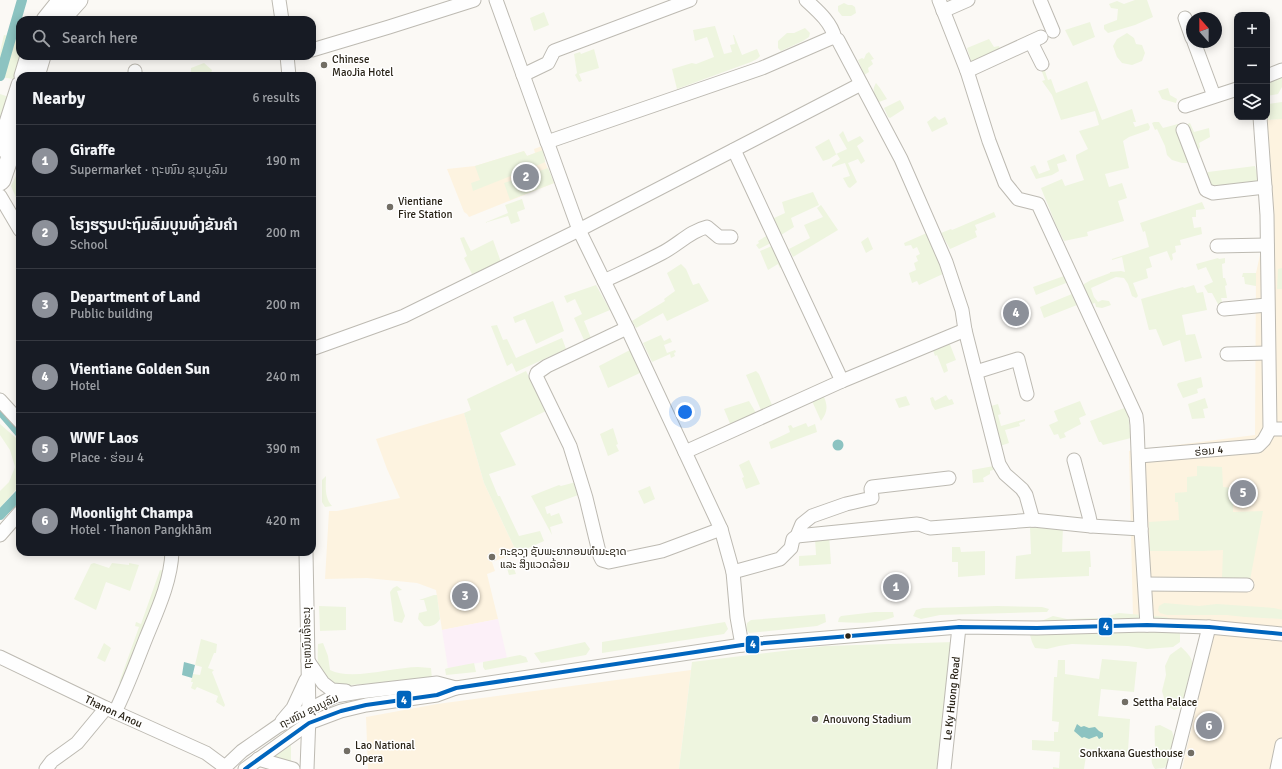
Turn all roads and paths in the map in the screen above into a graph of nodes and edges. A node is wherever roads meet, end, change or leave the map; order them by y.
1 (61, 0) edge
2 (79, 0) edge
3 (279, 0) edge
4 (474, 0) edge
5 (496, 0) edge
6 (690, 0) edge
7 (806, 0) edge
8 (968, 0) edge
9 (1040, 0) edge
10 (941, 5) edge
11 (48, 16) edge
12 (65, 16) edge
13 (281, 16) edge
14 (1185, 18) dead end
15 (1186, 21) edge
16 (1054, 31) dead end
17 (835, 38) junction
18 (1196, 48) edge
19 (316, 49) edge
20 (28, 60) edge
21 (41, 60) edge
22 (288, 60) edge
23 (1042, 64) dead end
24 (1282, 70) edge
25 (968, 71) junction
26 (24, 72) edge
27 (37, 72) edge
28 (288, 72) edge
29 (523, 75) junction
30 (1270, 75) edge
31 (861, 84) junction
32 (1234, 90) edge
33 (1214, 96) junction
34 (16, 98) edge
35 (1185, 106) dead end
36 (1260, 120) edge
37 (1183, 130) dead end
38 (16, 142) edge
39 (547, 142) junction
40 (0, 148) edge
41 (734, 150) junction
42 (0, 182) edge
43 (1265, 187) junction
44 (0, 196) edge
45 (16, 223) edge
46 (579, 230) junction
47 (731, 237) dead end
48 (1267, 245) junction
49 (1217, 246) dead end
50 (604, 281) junction
51 (1268, 305) junction
52 (1224, 309) dead end
53 (626, 328) junction
54 (965, 330) junction
55 (316, 348) edge
56 (1268, 353) junction
57 (1227, 354) dead end
58 (976, 372) junction
59 (842, 381) junction
60 (1028, 394) dead end
61 (0, 400) edge
62 (16, 418) edge
63 (1276, 429) edge
64 (685, 452) junction
65 (1139, 456) junction
66 (1074, 460) dead end
67 (949, 478) dead end
68 (16, 517) edge
69 (1033, 520) junction
70 (1091, 526) junction
71 (721, 529) junction
72 (1141, 529) junction
73 (0, 535) edge
74 (797, 536) junction
75 (172, 556) edge
76 (306, 556) edge
77 (733, 572) junction
78 (1145, 584) junction
79 (1247, 584) dead end
80 (1147, 625) junction
81 (959, 627) junction
82 (1209, 627) junction
83 (1282, 634) edge
84 (742, 645) junction
85 (0, 657) edge
86 (307, 660) junction
87 (308, 676) junction
88 (456, 688) junction
89 (359, 692) junction
90 (308, 709) junction
91 (110, 710) junction
92 (309, 723) junction
93 (278, 726) junction
94 (1282, 745) edge
95 (258, 759) junction
96 (224, 768) edge
97 (46, 769) edge
98 (245, 769) edge
99 (293, 769) edge
100 (307, 769) edge
101 (944, 769) edge
102 (1174, 769) edge
103 (1277, 769) edge

1 - 11 main road
2 - 12 main road
3 - 13 street
4 - 19 street
5 - 29 street
6 - 29 street
7 - 17 street
8 - 10 street
9 - 16 street
10 - 25 street
14 - 15 street
17 - 31 street
17 - 39 street
18 - 33 street
20 - 26 main road
21 - 27 main road
22 - 28 street
23 - 25 street
24 - 30 street
25 - 65 street
29 - 39 street
31 - 41 street
31 - 54 street
32 - 33 street
33 - 35 street
34 - 40 main road
36 - 43 street
37 - 43 street
38 - 42 main road
39 - 46 street
41 - 46 street
41 - 59 street
43 - 48 street
44 - 45 street
46 - 50 street
46 - 55 street
47 - 50 street
48 - 49 street
48 - 51 street
50 - 53 street
51 - 52 street
51 - 56 street
53 - 64 street
53 - 71 street
54 - 58 street
54 - 59 street
56 - 57 street
56 - 63 street
58 - 60 street
58 - 69 street
59 - 64 street
61 - 62 street
63 - 65 street, ຮ່ອມ 4
64 - 71 street
65 - 72 street
66 - 70 street
67 - 74 street
68 - 73 street
69 - 70 street
69 - 74 street
70 - 72 street
71 - 77 street
72 - 78 street
74 - 77 street
75 - 91 street
76 - 86 street, ຖະຫນົນເຈົ້າອະນຸ
77 - 84 street
78 - 79 street
78 - 80 street
80 - 81 street, ຖະໜົນ ຂຸນບູລົມ
80 - 82 street, ຖະໜົນ ຂຸນບູລົມ
81 - 84 street, ຖະໜົນ ຂຸນບູລົມ
81 - 101 street, Le Ky Huong Road
82 - 83 street, ຖະໜົນ ຂຸນບູລົມ
82 - 102 street
84 - 88 street, ຖະໜົນ ຂຸນບູລົມ
85 - 91 street, Thanon Anou
86 - 87 street, ຖະຫນົນເຈົ້າອະນຸ
86 - 89 street
87 - 90 street, ຖະຫນົນເຈົ້າອະນຸ
87 - 93 street
88 - 89 street, ຖະໜົນ ຂຸນບູລົມ
88 - 92 street, ຖະໜົນ ຂຸນບູລົມ
89 - 90 street, ຖະໜົນ ຂຸນບູລົມ
90 - 92 street, ຖະຫນົນເຈົ້າອະນຸ
90 - 93 street, ຖະໜົນ ຂຸນບູລົມ
91 - 96 street, Thanon Anou
91 - 97 street
92 - 95 street, ຖະໜົນ ຂຸນບູລົມ
92 - 100 street, ຖະຫນົນເຈົ້າອະນຸ
93 - 96 street, ຖະໜົນ ຂຸນບູລົມ
94 - 103 street
95 - 98 street, ຖະໜົນ ຂຸນບູລົມ
95 - 99 street

